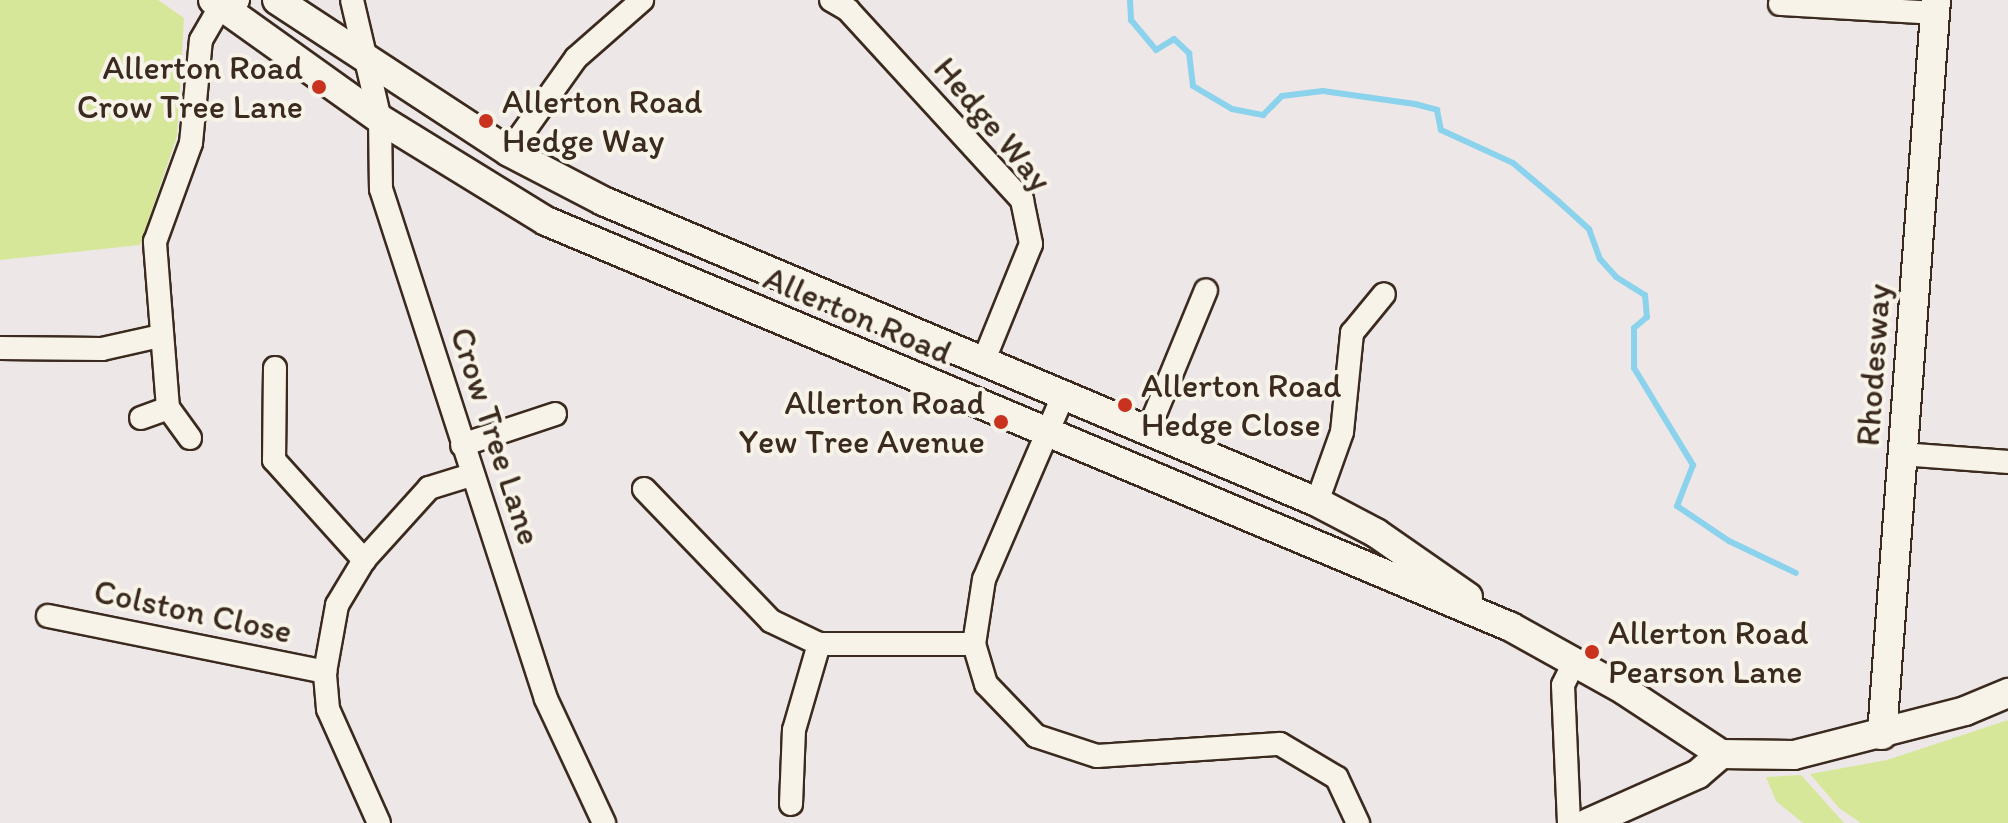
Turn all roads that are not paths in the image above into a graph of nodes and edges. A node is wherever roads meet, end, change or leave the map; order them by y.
1 (277, 0) edge
2 (352, 0) edge
3 (642, 0) edge
4 (831, 0) edge
5 (224, 2) edge
6 (1780, 4) dead end
7 (1936, 7) edge
8 (367, 59) junction
9 (380, 119) junction
10 (509, 152) junction
11 (1206, 290) dead end
12 (1384, 294) dead end
13 (160, 336) junction
14 (0, 348) edge
15 (983, 362) junction
16 (275, 368) dead end
17 (1063, 396) junction
18 (168, 408) junction
19 (555, 414) dead end
20 (141, 418) dead end
21 (1148, 431) junction
22 (1047, 434) junction
23 (190, 438) dead end
24 (462, 445) junction
25 (1902, 454) junction
26 (2008, 462) edge
27 (471, 475) junction
28 (644, 489) dead end
29 (1317, 502) junction
30 (364, 560) junction
31 (48, 616) dead end
32 (1511, 627) junction
33 (819, 644) junction
34 (974, 644) junction
35 (1574, 662) junction
36 (325, 672) junction
37 (2008, 693) edge
38 (1882, 735) junction
39 (1721, 754) junction
40 (791, 804) dead end
41 (379, 823) edge
42 (604, 823) edge
43 (1358, 823) edge
44 (1569, 823) edge
45 (1588, 823) edge

1 - 8 street, Allerton Road
2 - 8 street, Crow Tree Lane
3 - 10 street
4 - 15 street, Hedge Way
5 - 9 street, Allerton Road
5 - 13 street
6 - 7 street
7 - 25 street, Rhodesway
8 - 9 street, Crow Tree Lane
8 - 10 street, Allerton Road
9 - 22 street, Allerton Road
9 - 24 street, Crow Tree Lane
10 - 15 street, Allerton Road
11 - 21 street
12 - 29 street
13 - 14 street
13 - 18 street
15 - 17 street, Allerton Road
16 - 30 street
17 - 21 street, Allerton Road
17 - 22 street
18 - 20 street
18 - 23 street
19 - 24 street
21 - 29 street, Allerton Road
22 - 32 street, Allerton Road
22 - 34 street
24 - 27 street, Crow Tree Lane
25 - 26 street
25 - 38 street, Rhodesway
27 - 30 street
27 - 42 street, Crow Tree Lane
28 - 33 street
29 - 32 street, Allerton Road
30 - 36 street
31 - 36 street, Colston Close
32 - 35 street, Allerton Road
33 - 34 street
33 - 40 street
34 - 43 street
35 - 39 street, Allerton Road
35 - 44 street
36 - 41 street
37 - 38 street
38 - 39 street
39 - 45 street

